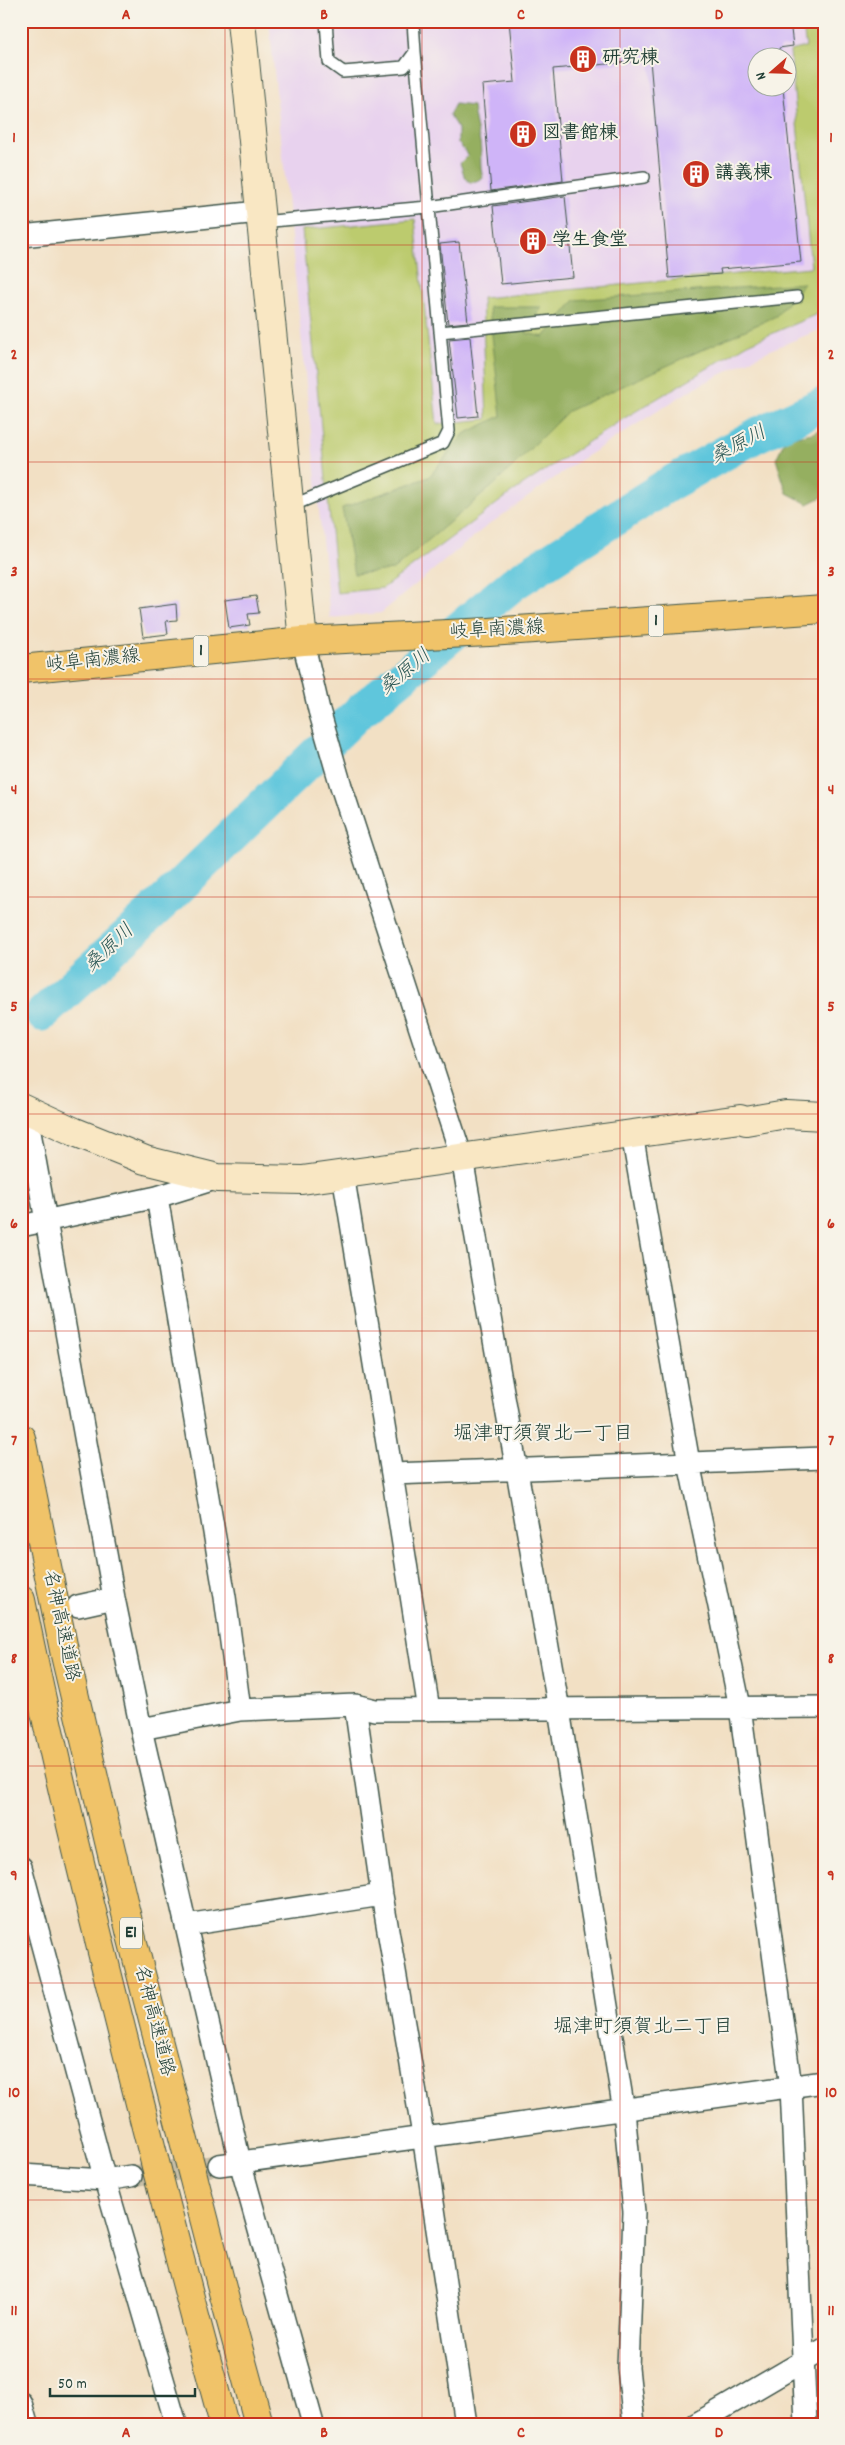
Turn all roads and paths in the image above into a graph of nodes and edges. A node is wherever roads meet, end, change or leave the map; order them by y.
1 (326, 21) edge
2 (413, 21) edge
3 (244, 22) edge
4 (416, 52) junction
5 (644, 177) dead end
6 (428, 207) junction
7 (259, 217) junction
8 (21, 236) edge
9 (797, 298) dead end
10 (440, 332) junction
11 (289, 507) junction
12 (824, 609) edge
13 (303, 641) junction
14 (21, 669) edge
15 (24, 1108) edge
16 (823, 1119) edge
17 (632, 1134) junction
18 (462, 1158) junction
19 (343, 1174) junction
20 (218, 1178) junction
21 (158, 1197) junction
22 (46, 1220) junction
23 (21, 1226) edge
24 (21, 1438) edge
25 (824, 1458) edge
26 (689, 1463) junction
27 (516, 1469) junction
28 (392, 1474) junction
29 (114, 1598) junction
30 (21, 1600) edge
31 (78, 1606) dead end
32 (356, 1705) junction
33 (824, 1706) edge
34 (740, 1707) junction
35 (240, 1710) junction
36 (429, 1710) junction
37 (559, 1710) junction
38 (141, 1729) junction
39 (21, 1867) edge
40 (382, 1894) junction
41 (186, 1925) junction
42 (824, 2082) edge
43 (791, 2087) junction
44 (624, 2111) junction
45 (423, 2135) junction
46 (240, 2162) junction
47 (219, 2165) tunnel mouth
48 (21, 2175) edge
49 (131, 2176) tunnel mouth
50 (105, 2180) junction
51 (824, 2348) edge
52 (804, 2360) junction
53 (21, 2403) edge
54 (629, 2421) edge
55 (27, 2424) edge
56 (176, 2424) edge
57 (224, 2424) edge
58 (259, 2424) edge
59 (313, 2424) edge
60 (466, 2424) edge
61 (696, 2424) edge
62 (806, 2424) edge

1 - 4 lane
2 - 4 lane
3 - 7 street
4 - 6 lane
5 - 6 lane
6 - 7 lane
6 - 10 lane
7 - 8 street
7 - 11 street
9 - 10 lane
10 - 11 lane
11 - 13 street
12 - 13 main road, 岐阜南濃線 / 1
13 - 14 main road, 岐阜南濃線 / 1
13 - 18 street
15 - 20 street
15 - 22 street
16 - 17 street
17 - 18 street
17 - 26 street
18 - 19 street
18 - 27 street
19 - 20 street
19 - 28 street
20 - 21 street
21 - 22 street
21 - 35 street
22 - 23 street
22 - 29 street
24 - 58 main road, 名神高速道路 / E1
25 - 26 street
26 - 27 street
26 - 34 street
27 - 28 street
27 - 37 street
28 - 36 street
29 - 31 street
29 - 38 street
30 - 57 main road, 名神高速道路 / E1
32 - 35 street
32 - 36 street
32 - 40 street
33 - 34 street
34 - 37 street
34 - 43 street
35 - 38 street
36 - 37 street
37 - 44 street
38 - 41 street
39 - 50 street
40 - 41 street
40 - 45 street
41 - 46 street
42 - 43 street
43 - 44 street
43 - 52 street
44 - 45 street
44 - 54 street
45 - 46 street
45 - 60 street
46 - 47 street
46 - 59 street
48 - 50 street
49 - 50 street
50 - 56 street
51 - 52 street
52 - 61 street
52 - 62 street
53 - 55 street

